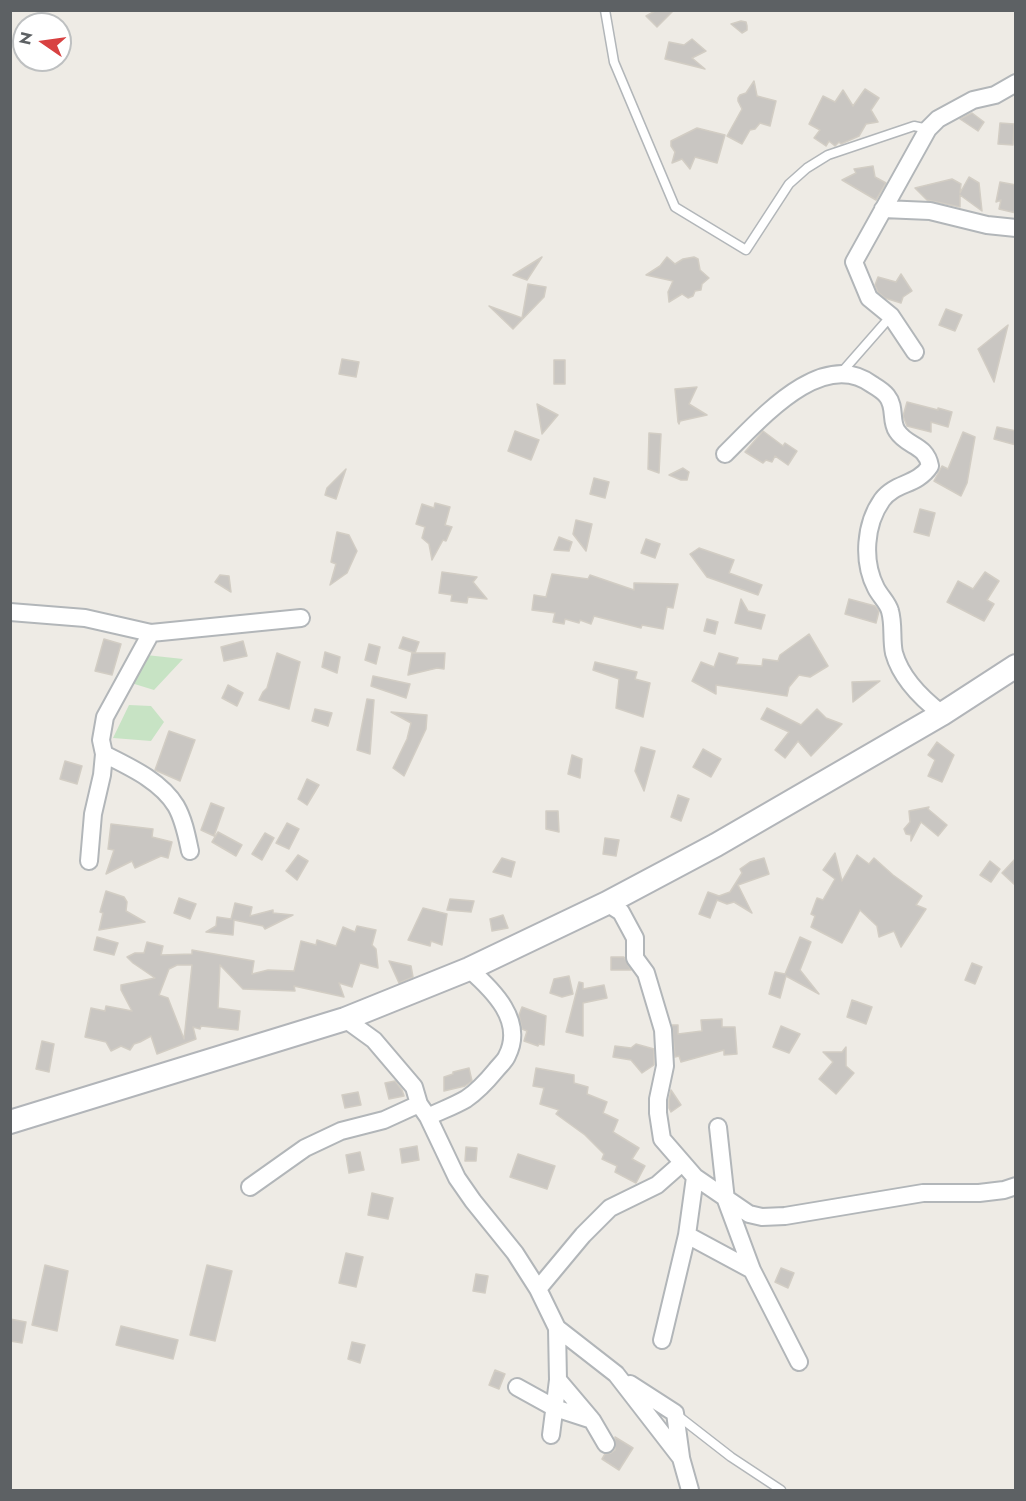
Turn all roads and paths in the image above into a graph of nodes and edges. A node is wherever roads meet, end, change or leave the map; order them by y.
1 (604, 10) edge
2 (1016, 83) edge
3 (928, 129) junction
4 (883, 209) junction
5 (1016, 228) edge
6 (891, 316) junction
7 (915, 352) dead end
8 (841, 374) junction
9 (725, 454) dead end
10 (10, 612) edge
11 (301, 618) dead end
12 (151, 633) junction
13 (1016, 666) edge
14 (942, 714) junction
15 (104, 754) junction
16 (190, 851) dead end
17 (89, 861) dead end
18 (607, 903) junction
19 (470, 969) junction
20 (345, 1019) junction
21 (423, 1110) junction
22 (10, 1122) edge
23 (718, 1127) dead end
24 (682, 1163) junction
25 (695, 1178) junction
26 (1016, 1186) edge
27 (250, 1187) dead end
28 (726, 1200) junction
29 (687, 1235) junction
30 (752, 1270) junction
31 (538, 1288) junction
32 (557, 1328) junction
33 (662, 1340) dead end
34 (799, 1362) dead end
35 (616, 1374) junction
36 (558, 1380) junction
37 (517, 1387) dead end
38 (555, 1407) junction
39 (675, 1413) junction
40 (592, 1420) junction
41 (550, 1435) dead end
42 (606, 1443) dead end
43 (681, 1458) junction
44 (690, 1491) edge
45 (781, 1491) edge

1 - 3 lane
2 - 3 street
3 - 4 street
4 - 5 street
4 - 6 street
6 - 7 street
6 - 8 lane
8 - 9 street
8 - 14 street
10 - 12 street
11 - 12 street
12 - 15 street
13 - 14 main road
14 - 18 main road
15 - 16 street
15 - 17 street
18 - 19 main road
18 - 24 street
19 - 20 main road
19 - 21 street
20 - 21 street
20 - 22 main road
21 - 27 street
21 - 31 street
23 - 28 street
24 - 25 street
24 - 31 street
25 - 28 street
25 - 29 street
26 - 28 street
28 - 30 street
29 - 30 street
29 - 33 street
30 - 34 street
31 - 32 street
32 - 35 street
32 - 36 street
35 - 39 street
35 - 43 street
36 - 38 street
36 - 40 street
37 - 38 street
38 - 40 street
38 - 41 street
39 - 43 street
39 - 45 lane
40 - 42 street
43 - 44 street

